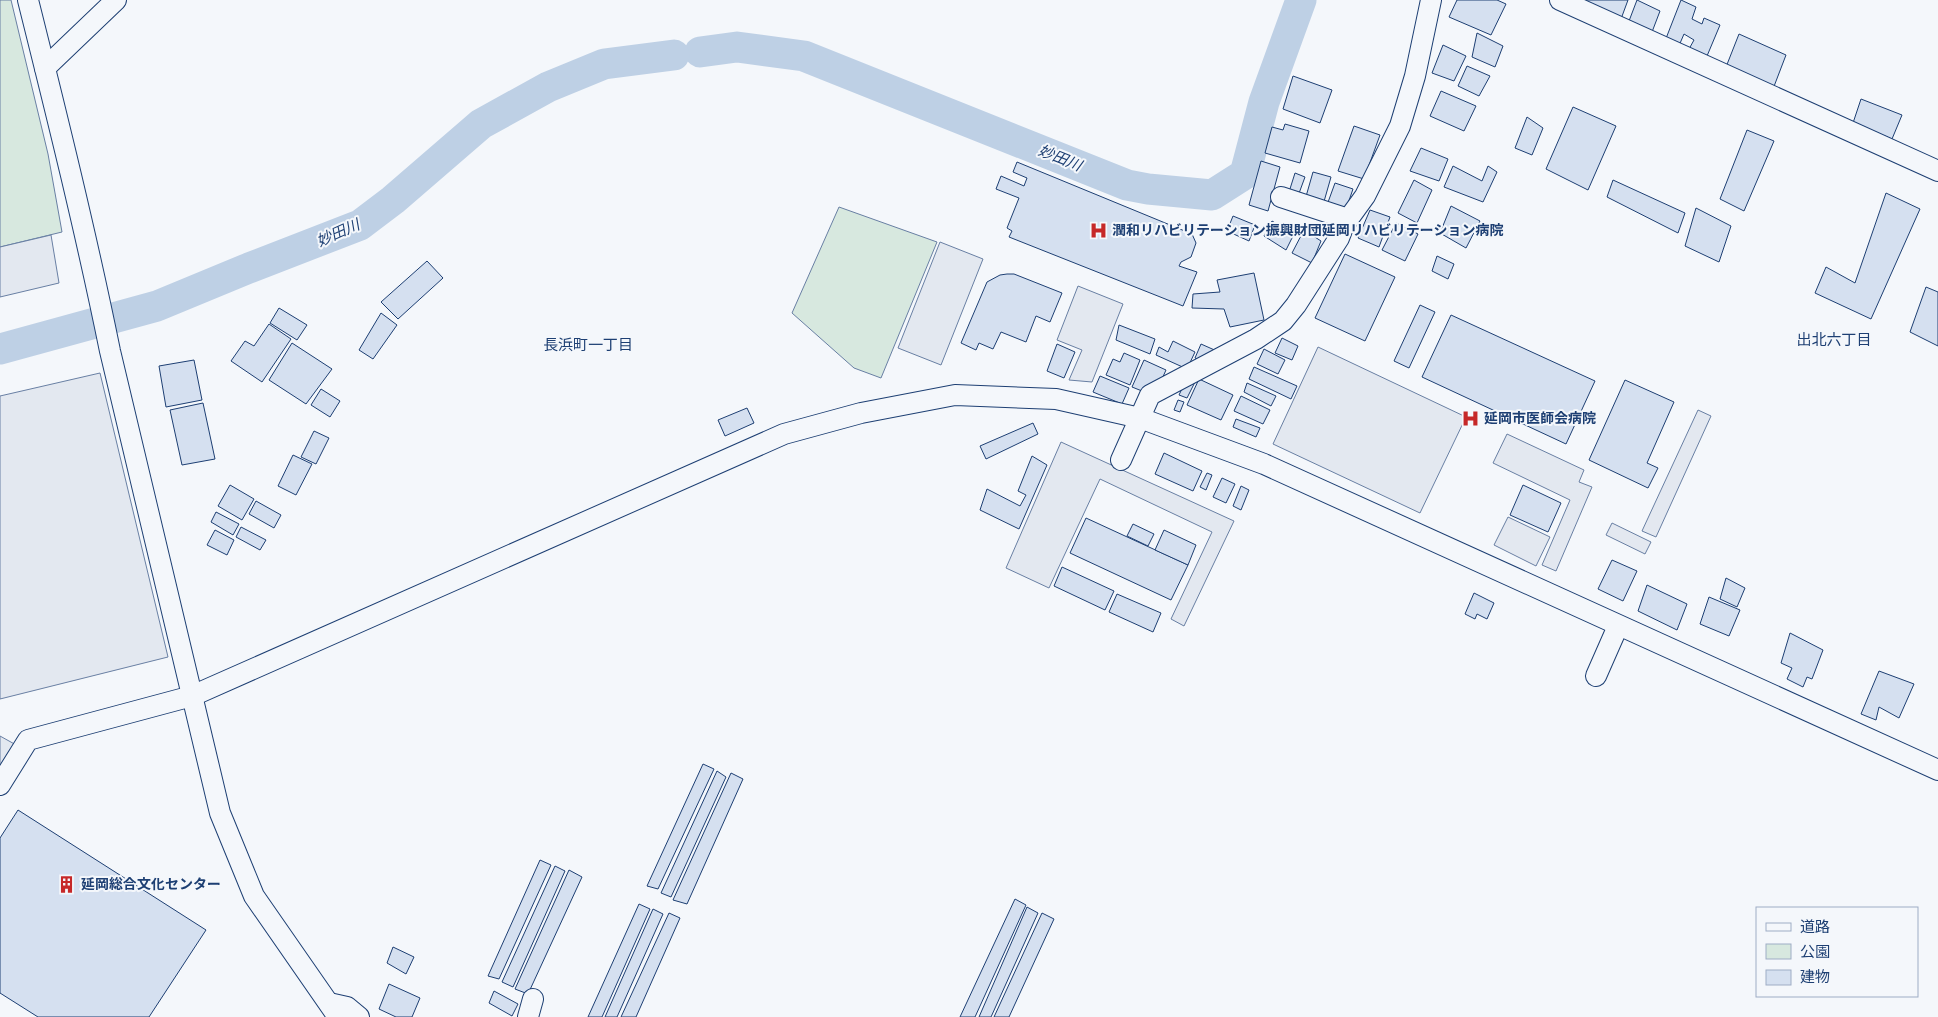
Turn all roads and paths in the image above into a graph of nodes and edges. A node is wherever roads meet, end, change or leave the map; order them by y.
1 (28, 0) edge
2 (116, 0) edge
3 (1432, 0) edge
4 (1560, 0) edge
5 (44, 68) junction
6 (1938, 172) edge
7 (1281, 197) dead end
8 (1348, 219) junction
9 (1140, 418) junction
10 (1121, 460) dead end
11 (1618, 626) junction
12 (1596, 676) dead end
13 (192, 696) junction
14 (1938, 770) edge
15 (0, 785) edge
16 (334, 1010) edge
17 (359, 1017) edge

1 - 5 street
2 - 5 street
3 - 8 street
4 - 6 street
5 - 13 street
7 - 8 street
8 - 9 street
9 - 10 street
9 - 11 street
9 - 13 street
11 - 12 street
11 - 14 street
13 - 15 street
13 - 16 street
16 - 17 street

